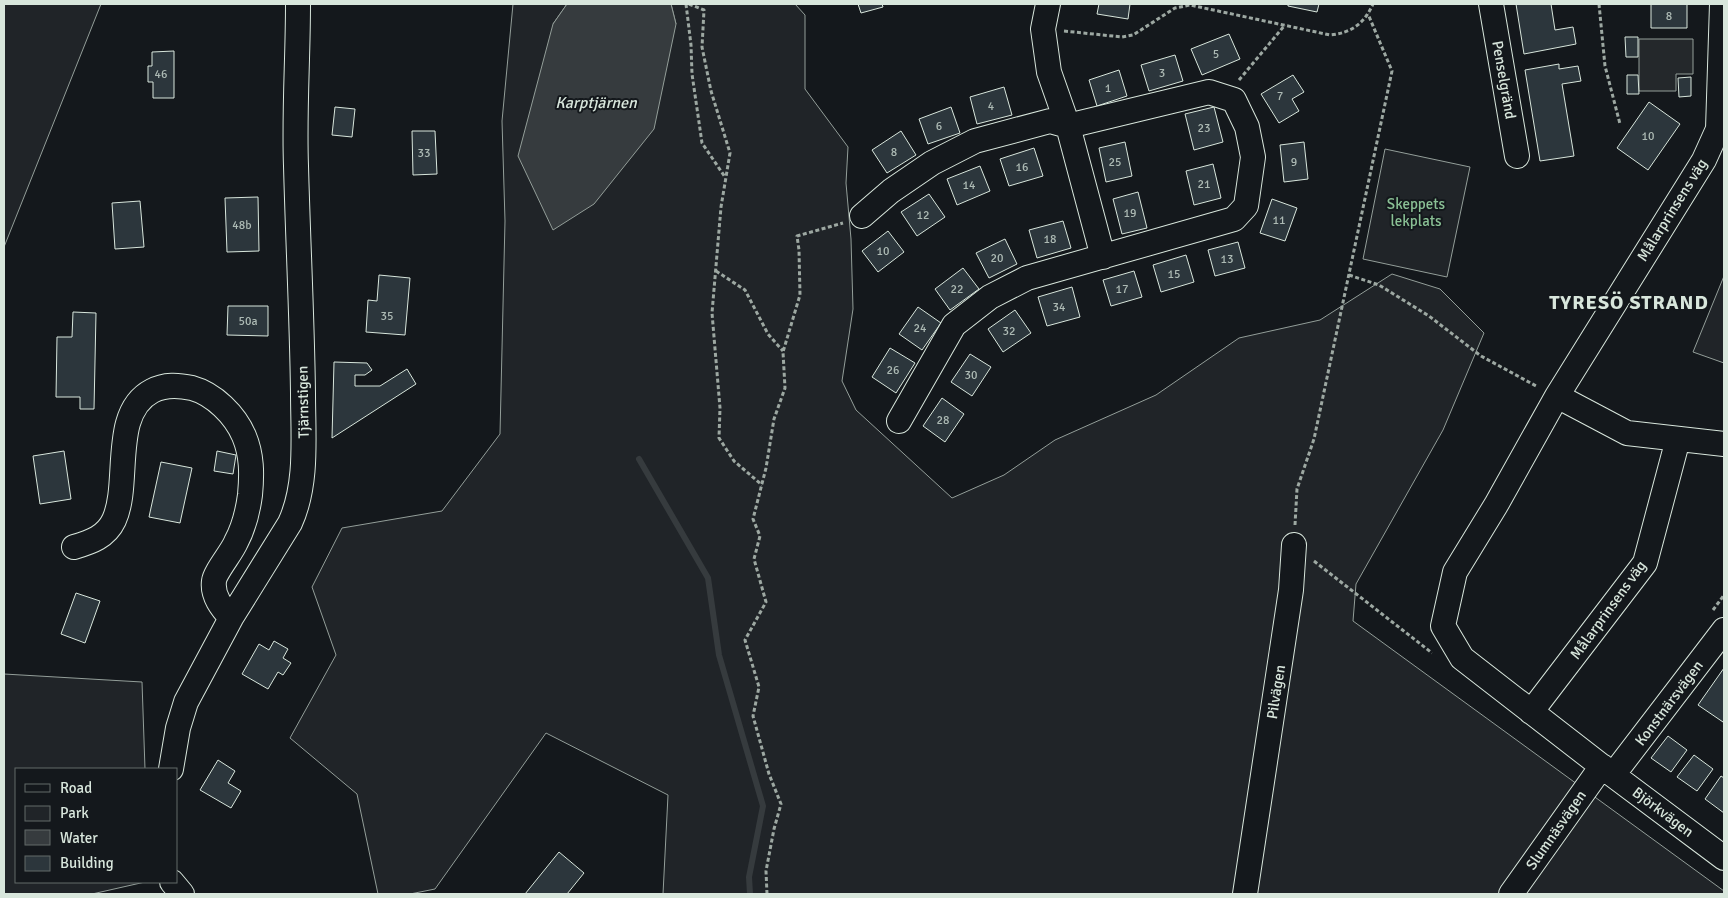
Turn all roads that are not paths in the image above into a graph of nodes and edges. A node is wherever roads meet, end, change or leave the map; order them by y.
1 (298, 4) edge
2 (1048, 4) edge
3 (1491, 4) edge
4 (1722, 4) edge
5 (1068, 126) junction
6 (1517, 156) dead end
7 (855, 219) road end
8 (1103, 258) junction
9 (1557, 396) junction
10 (899, 421) dead end
11 (1678, 439) junction
12 (1724, 444) edge
13 (1294, 545) road end
14 (74, 547) dead end
15 (231, 618) junction
16 (1724, 630) edge
17 (1531, 712) junction
18 (171, 768) edge
19 (1608, 770) junction
20 (1724, 858) edge
21 (173, 883) edge
22 (182, 894) edge
23 (1245, 894) edge
24 (1511, 894) edge

1 - 15 street, Tjärnstigen
2 - 5 street
3 - 6 street, Penselgränd
4 - 9 street, Målarprinsens väg
5 - 7 street
5 - 8 street
5 - 8 street
8 - 10 street
9 - 11 street
9 - 17 street, Målarprinsens väg
11 - 12 street
11 - 17 street, Målarprinsens väg
13 - 23 street, Pilvägen
14 - 15 street
15 - 18 street, Tjärnstigen
16 - 19 street, Konstnärsvägen
17 - 19 street, Målarprinsens väg
19 - 20 street, Björkvägen
19 - 24 street, Slumnäsvägen
21 - 22 street

